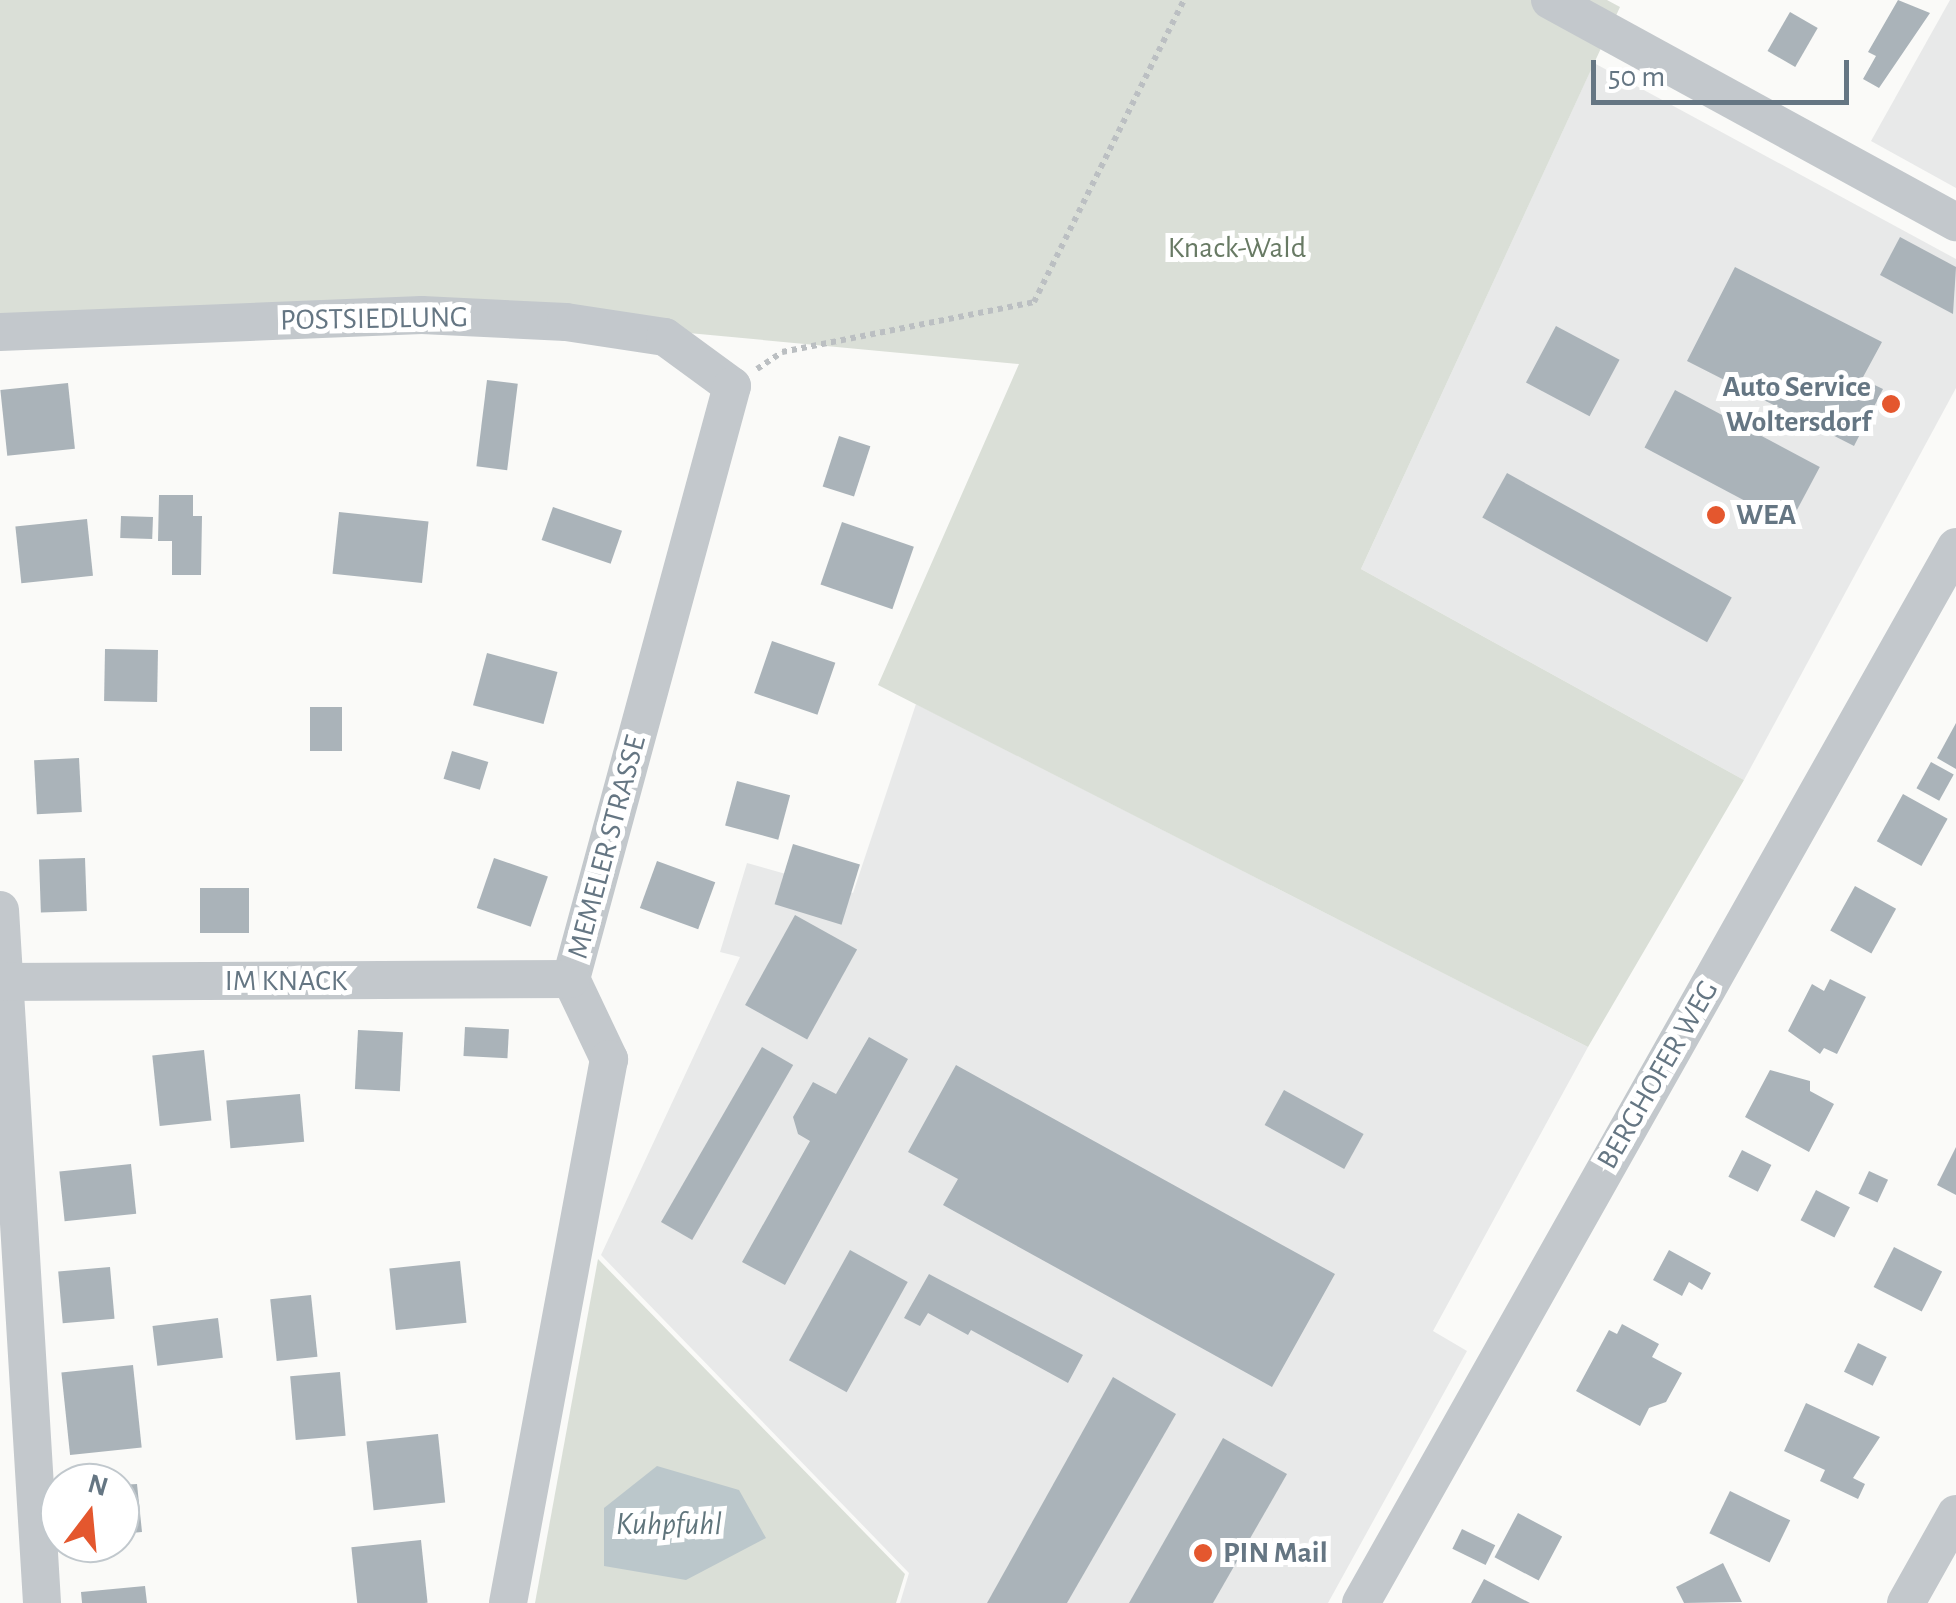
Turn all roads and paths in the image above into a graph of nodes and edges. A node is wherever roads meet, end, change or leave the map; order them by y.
1 (1184, 0) edge
2 (1550, 0) edge
3 (1956, 222) edge
4 (0, 332) edge
5 (732, 386) junction
6 (1956, 548) edge
7 (1946, 591) edge
8 (0, 910) edge
9 (571, 979) junction
10 (2, 982) edge
11 (1956, 1514) edge
12 (42, 1603) edge
13 (508, 1603) edge
14 (1361, 1603) edge
15 (1906, 1603) edge

1 - 5 path
2 - 3 street
4 - 5 street, POSTSIEDLUNG
5 - 9 street, MEMELER STRASSE
6 - 7 street, BERGHOFER WEG
7 - 14 street, BERGHOFER WEG
8 - 10 street
9 - 10 street, IM KNACK
9 - 13 street, MEMELER STRASSE
10 - 12 street
11 - 15 street

